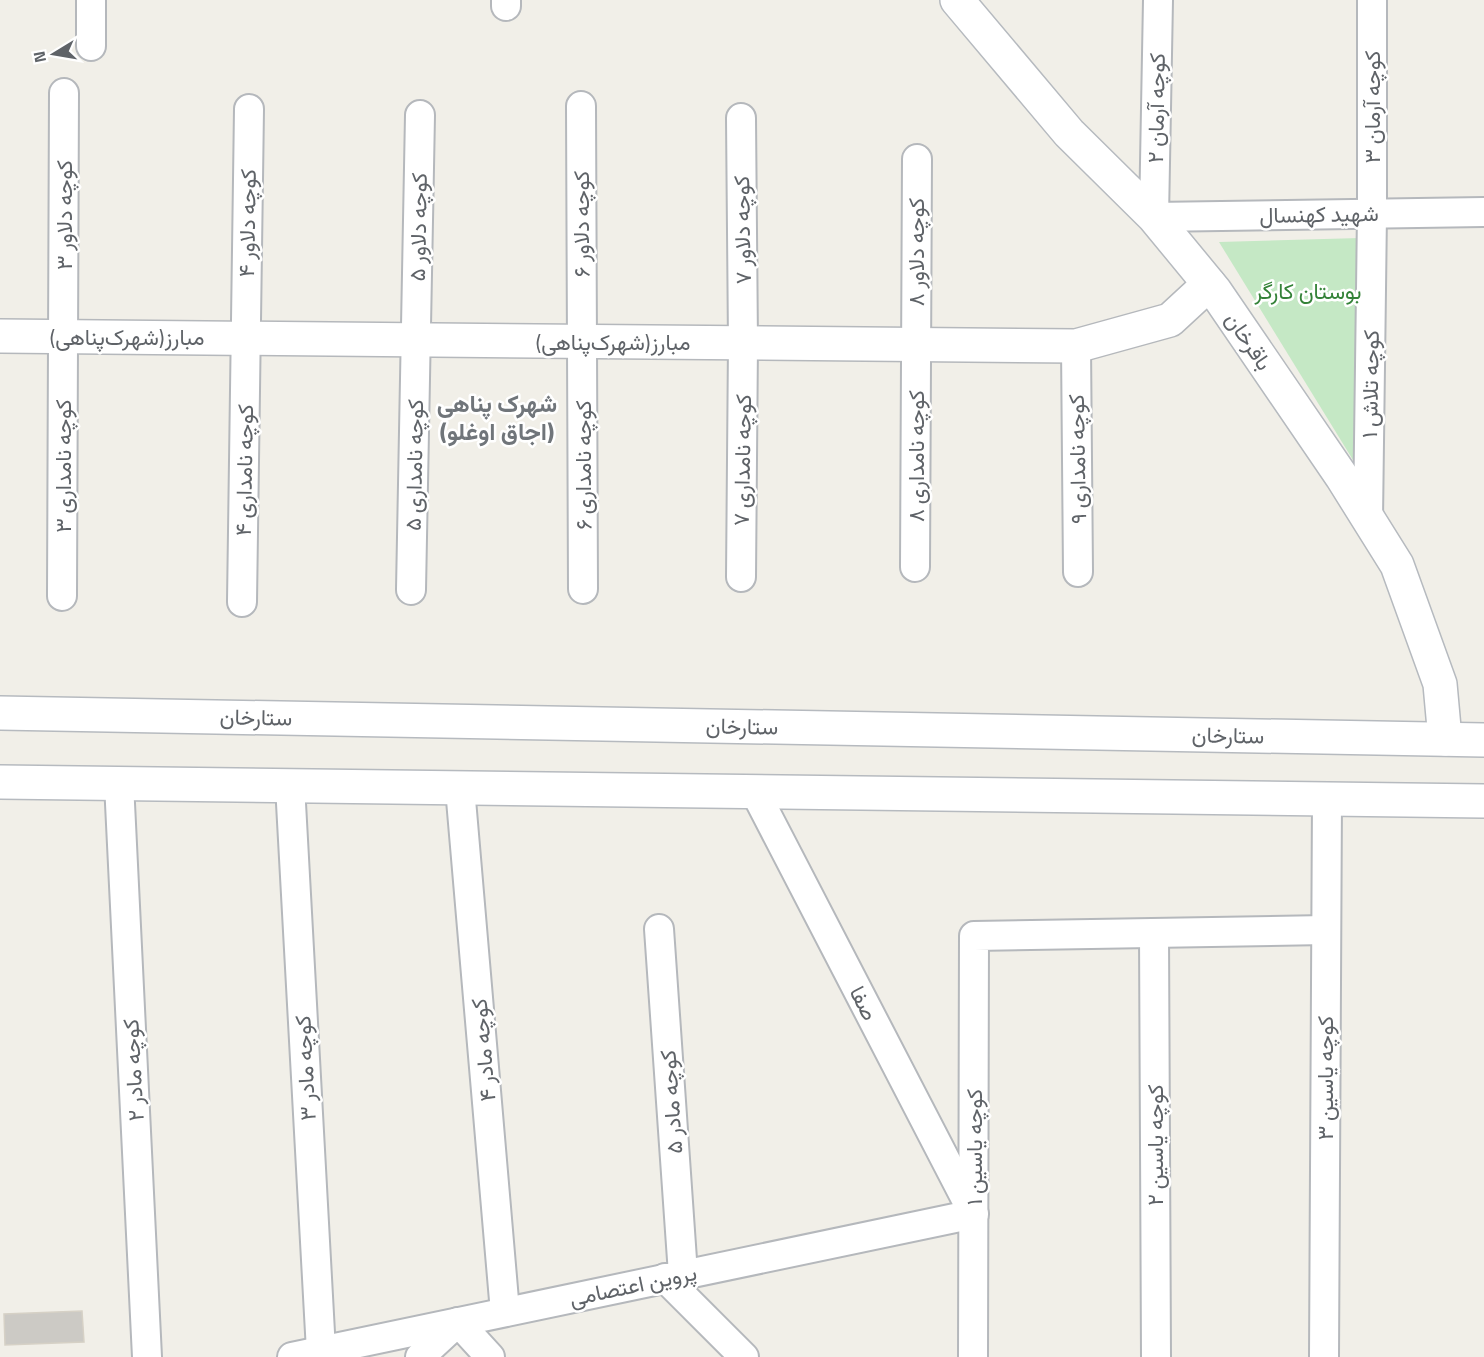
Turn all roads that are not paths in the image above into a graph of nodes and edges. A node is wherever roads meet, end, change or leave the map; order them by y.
1 (91, 0) edge
2 (1158, 0) edge
3 (1372, 0) edge
4 (959, 1) edge
5 (91, 46) dead end
6 (64, 93) dead end
7 (581, 106) dead end
8 (249, 109) dead end
9 (420, 115) dead end
10 (741, 118) dead end
11 (916, 159) dead end
12 (1484, 212) edge
13 (1372, 213) junction
14 (1154, 217) junction
15 (1209, 284) junction
16 (0, 336) edge
17 (63, 337) junction
18 (245, 338) junction
19 (416, 340) junction
20 (582, 341) junction
21 (743, 343) junction
22 (916, 344) junction
23 (1076, 346) junction
24 (1368, 519) junction
25 (915, 567) dead end
26 (1078, 572) dead end
27 (741, 577) dead end
28 (411, 590) dead end
29 (583, 590) dead end
30 (62, 596) dead end
31 (242, 602) dead end
32 (0, 713) edge
33 (1445, 739) junction
34 (1484, 740) edge
35 (0, 782) edge
36 (119, 783) junction
37 (290, 785) junction
38 (460, 788) junction
39 (755, 792) junction
40 (1327, 799) junction
41 (1484, 801) edge
42 (659, 929) dead end
43 (1326, 930) junction
44 (1154, 933) junction
45 (974, 1214) junction
46 (674, 1276) junction
47 (505, 1312) junction
48 (458, 1322) junction
49 (321, 1351) junction
50 (147, 1357) edge
51 (292, 1357) edge
52 (420, 1357) edge
53 (490, 1357) edge
54 (744, 1357) edge
55 (974, 1357) edge
56 (1156, 1357) edge
57 (1324, 1357) edge

1 - 5 street
2 - 14 street, کوچه آرمان ۲
3 - 13 street, کوچه آرمان ۳
4 - 14 main road, باقرخان
6 - 17 street, کوچه دلاور ۳
7 - 20 street, کوچه دلاور ۶
8 - 18 street, کوچه دلاور ۴
9 - 19 street, کوچه دلاور ۵
10 - 21 street, کوچه دلاور ۷
11 - 22 street, کوچه دلاور ۸
12 - 13 street, شهید کهنسال
13 - 14 street, شهید کهنسال
13 - 24 street, کوچه تلاش ۱
14 - 15 main road, باقرخان
15 - 23 main road, مبارز(شهرک‌پناهی)
15 - 24 main road, باقرخان
16 - 17 main road, مبارز(شهرک‌پناهی)
17 - 18 main road, مبارز(شهرک‌پناهی)
17 - 30 street, کوچه نامداری ۳
18 - 19 main road, مبارز(شهرک‌پناهی)
18 - 31 street, کوچه نامداری ۴
19 - 20 main road, مبارز(شهرک‌پناهی)
19 - 28 street, کوچه نامداری ۵
20 - 21 main road, مبارز(شهرک‌پناهی)
20 - 29 street, کوچه نامداری ۶
21 - 22 main road, مبارز(شهرک‌پناهی)
21 - 27 street, کوچه نامداری ۷
22 - 23 main road, مبارز(شهرک‌پناهی)
22 - 25 street, کوچه نامداری ۸
23 - 26 street, کوچه نامداری ۹
24 - 33 main road, باقرخان
32 - 33 main road, ستارخان
33 - 34 main road, ستارخان
35 - 36 main road
36 - 37 main road
36 - 50 street, کوچه مادر ۲
37 - 38 main road
37 - 49 street, کوچه مادر ۳
38 - 39 main road
38 - 47 street, کوچه مادر ۴
39 - 40 main road
39 - 45 street, صفا
40 - 41 main road
40 - 43 street, کوچه یاسین ۳
42 - 46 street, کوچه مادر ۵
43 - 44 street
43 - 57 street, کوچه یاسین ۳
44 - 45 street, کوچه یاسین ۱
44 - 56 street, کوچه یاسین ۲
45 - 46 street, پروین اعتصامی
45 - 55 street, کوچه یاسین ۱
46 - 47 street, پروین اعتصامی
46 - 54 street
47 - 48 street, پروین اعتصامی
48 - 49 street, پروین اعتصامی
48 - 52 street
48 - 53 street
49 - 51 street, پروین اعتصامی

